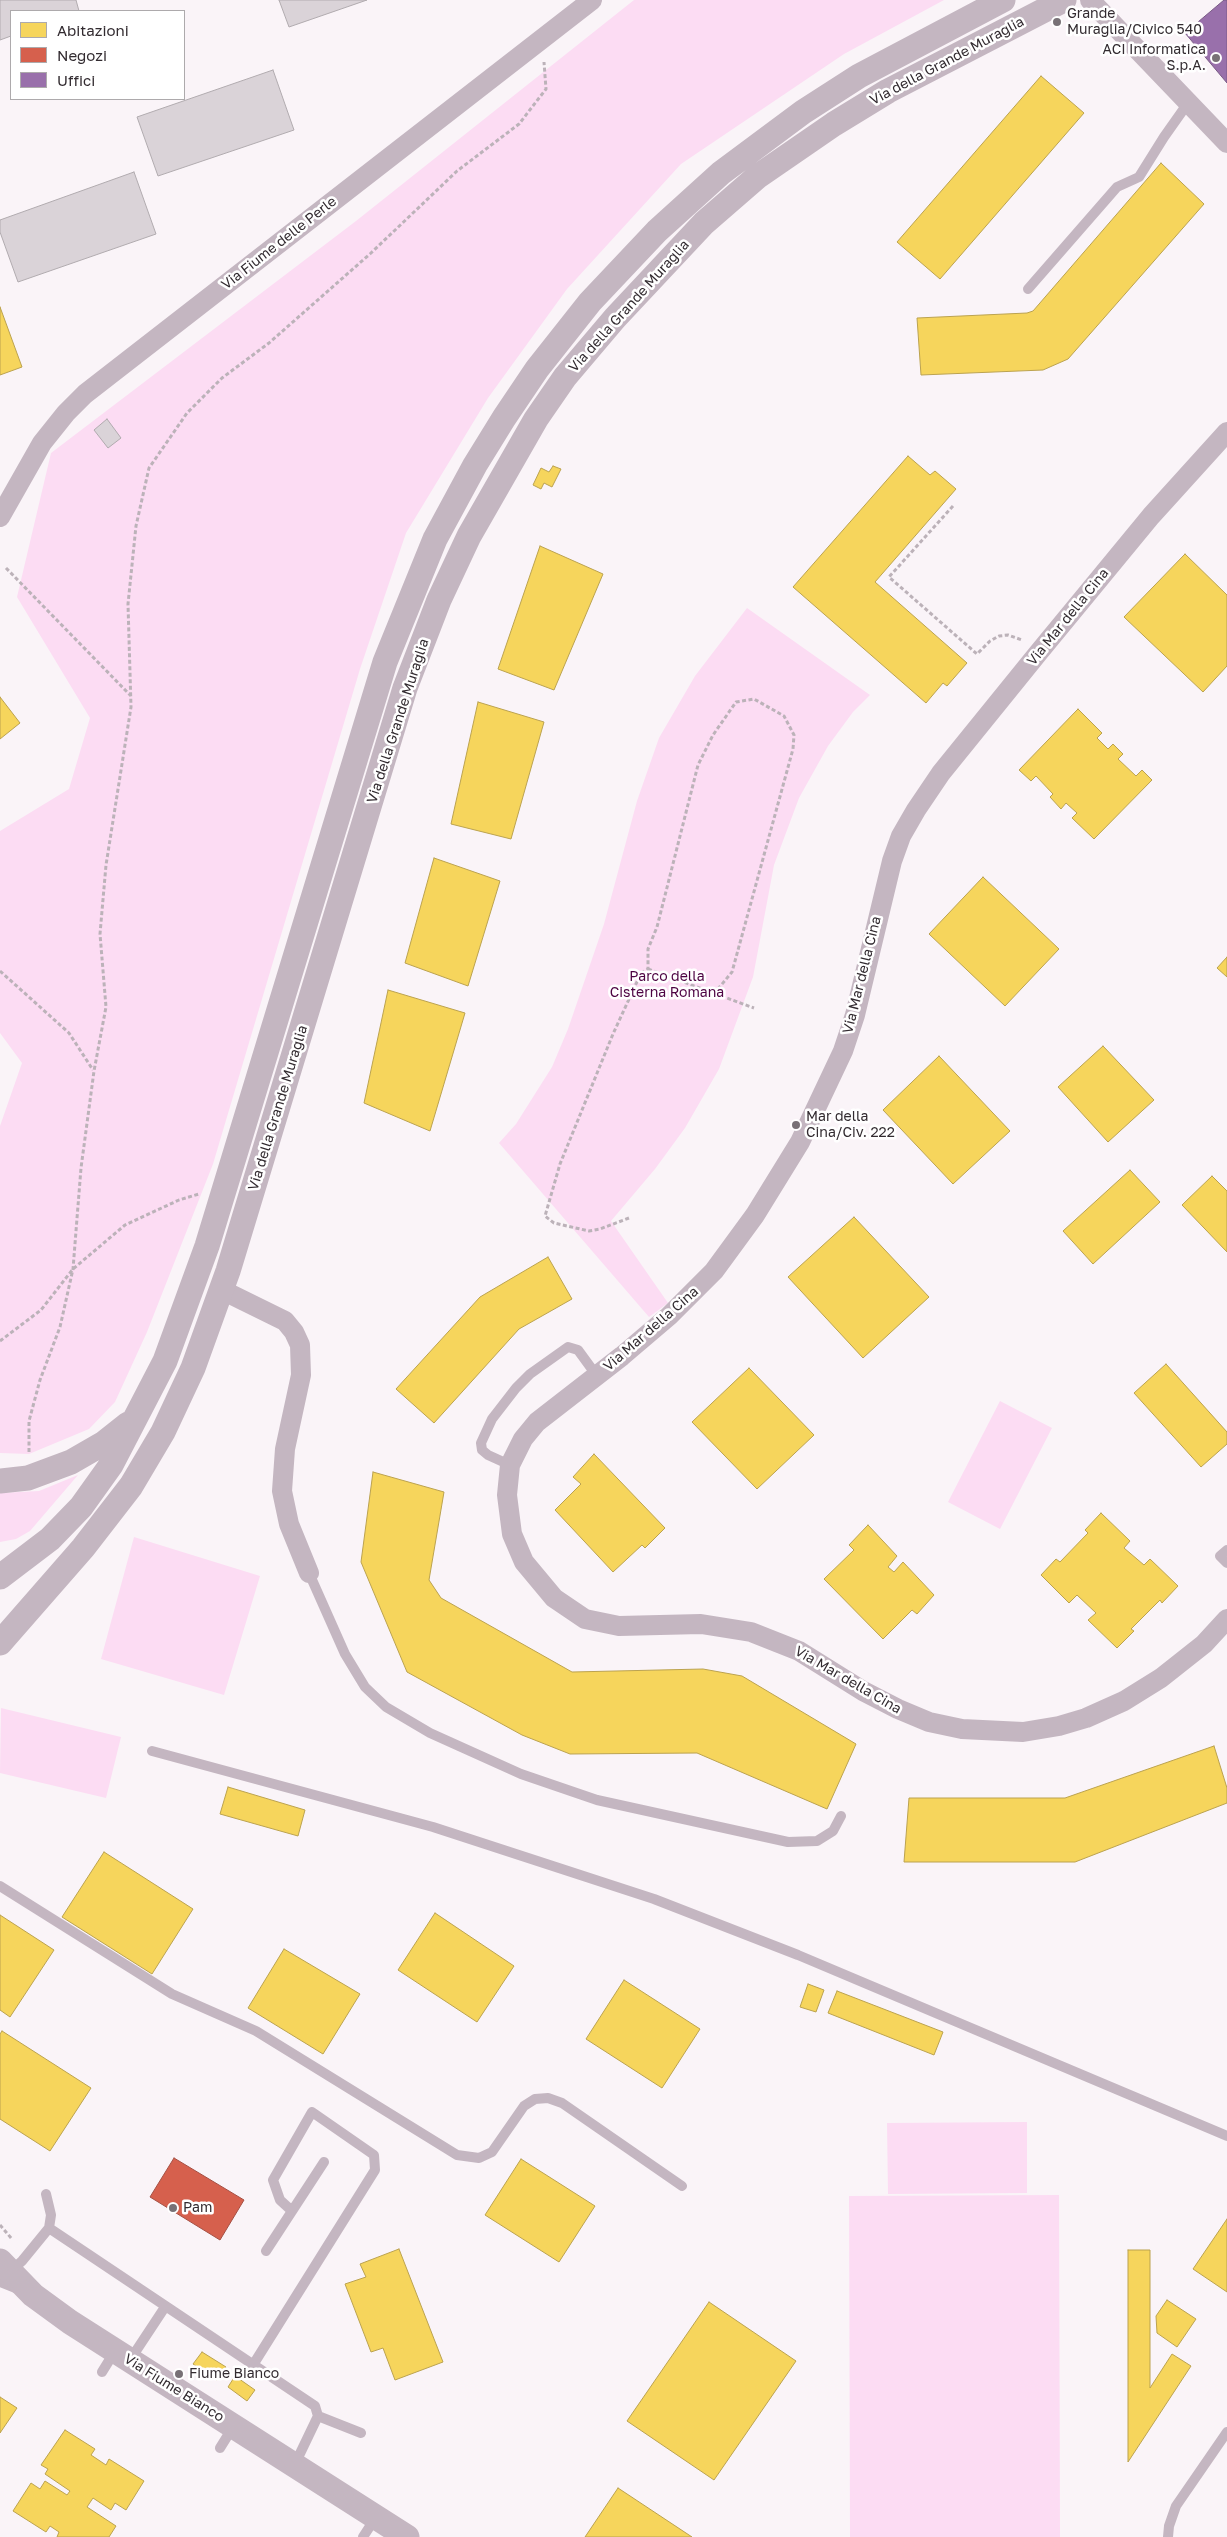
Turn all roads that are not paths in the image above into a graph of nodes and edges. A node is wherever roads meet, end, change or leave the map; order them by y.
1 (592, 0) edge
2 (1002, 0) edge
3 (1064, 0) edge
4 (1090, 0) edge
5 (1188, 103) junction
6 (1227, 143) edge
7 (1028, 289) dead end
8 (1227, 432) edge
9 (0, 517) edge
10 (222, 1290) junction
11 (597, 1376) junction
12 (139, 1414) junction
13 (510, 1465) junction
14 (0, 1481) edge
15 (1227, 1550) edge
16 (1227, 1563) edge
17 (309, 1573) joint
18 (0, 1577) edge
19 (1227, 1619) edge
20 (0, 1643) edge
21 (152, 1752) dead end
22 (841, 1816) dead end
23 (0, 1886) edge
24 (1227, 2136) edge
25 (324, 2162) dead end
26 (682, 2186) dead end
27 (46, 2194) dead end
28 (292, 2211) junction
29 (49, 2228) junction
30 (266, 2251) dead end
31 (3, 2272) edge
32 (166, 2307) junction
33 (123, 2356) junction
34 (253, 2365) junction
35 (102, 2372) dead end
36 (318, 2416) junction
37 (234, 2426) junction
38 (1227, 2432) edge
39 (360, 2433) dead end
40 (220, 2448) dead end
41 (294, 2465) junction
42 (370, 2527) edge
43 (407, 2537) edge
44 (1168, 2537) edge

1 - 9 street, Via Fiume delle Perle
2 - 12 street, Via della Grande Muraglia
3 - 10 street, Via della Grande Muraglia
4 - 5 street, bridge
5 - 6 street
5 - 7 lane
8 - 11 street, Via Mar della Cina
10 - 17 street
10 - 20 street, Via della Grande Muraglia
11 - 13 street, Via Mar della Cina
11 - 13 lane
12 - 14 street
12 - 18 street, Via della Grande Muraglia
13 - 19 street, Via Mar della Cina
15 - 16 lane
17 - 22 lane
21 - 24 lane
23 - 26 lane
25 - 28 lane
27 - 29 lane
28 - 30 lane
28 - 34 lane
29 - 31 lane
29 - 32 lane
31 - 33 street, Via Fiume Bianco
32 - 33 lane
32 - 34 lane
33 - 35 lane
33 - 37 street, Via Fiume Bianco
34 - 36 lane
36 - 39 lane
36 - 41 lane
37 - 40 lane
37 - 41 street, Via Fiume Bianco
38 - 44 lane
41 - 42 street, Via Fiume Bianco
42 - 43 street, Via Fiume Bianco

